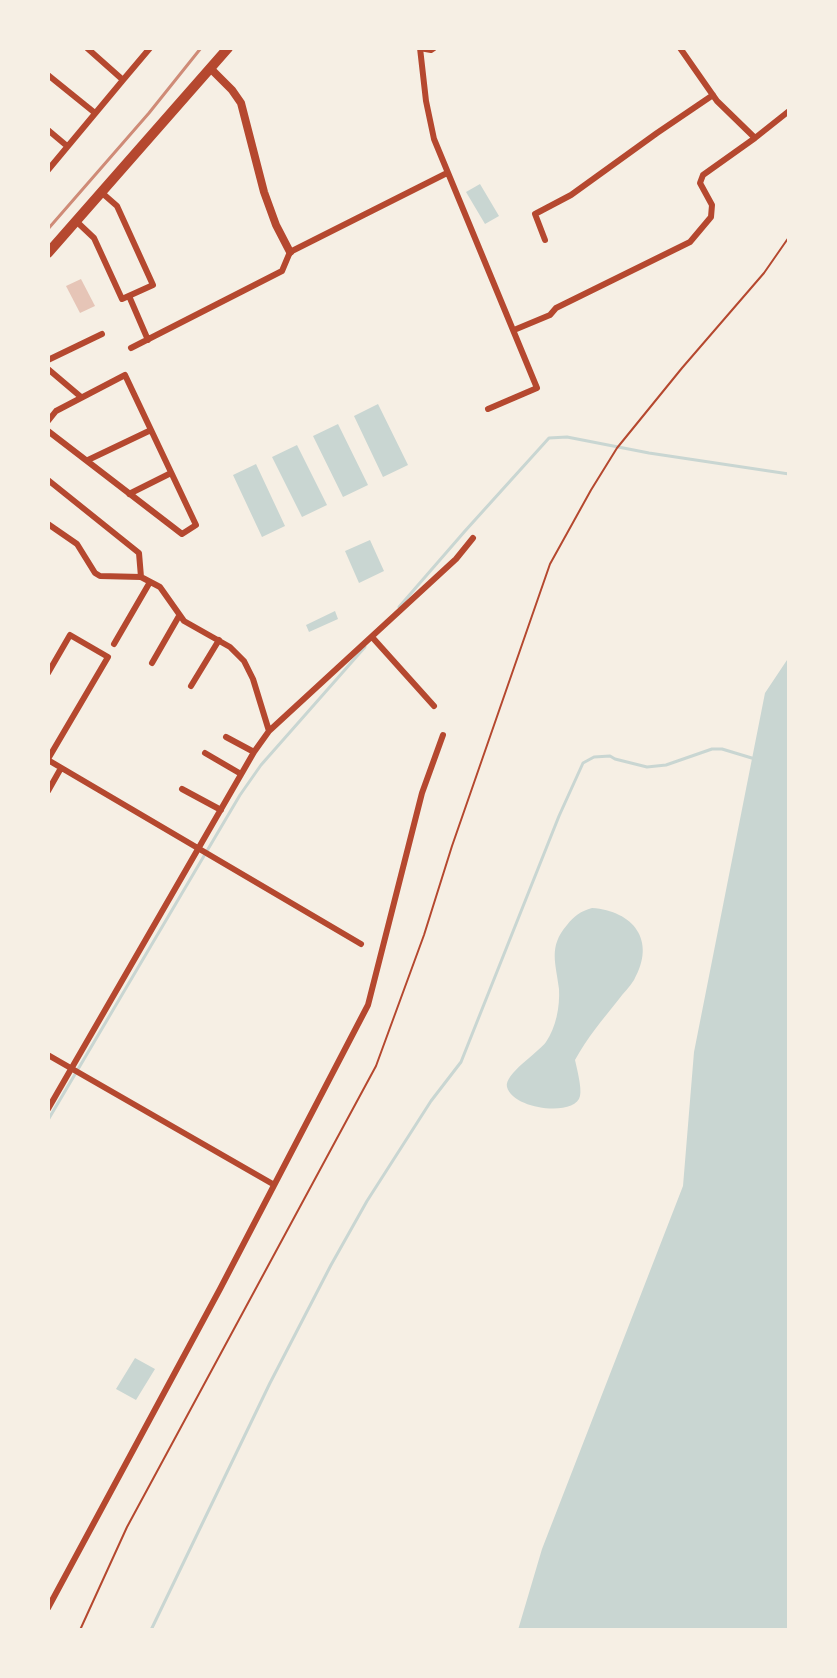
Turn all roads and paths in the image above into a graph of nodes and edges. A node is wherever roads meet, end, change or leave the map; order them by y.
1 (87, 48) edge
2 (150, 48) edge
3 (228, 48) edge
4 (434, 48) edge
5 (680, 48) edge
6 (96, 51) edge
7 (210, 68) junction
8 (48, 75) edge
9 (123, 80) junction
10 (713, 95) junction
11 (789, 111) edge
12 (95, 113) junction
13 (48, 130) edge
14 (755, 138) junction
15 (67, 146) junction
16 (48, 170) edge
17 (447, 173) junction
18 (101, 192) junction
19 (76, 221) junction
20 (789, 237) edge
21 (545, 240) dead end
22 (290, 252) junction
23 (48, 253) edge
24 (129, 296) junction
25 (514, 330) junction
26 (102, 334) dead end
27 (148, 340) junction
28 (131, 348) dead end
29 (48, 360) edge
30 (48, 369) edge
31 (81, 397) junction
32 (488, 409) dead end
33 (48, 421) edge
34 (151, 430) junction
35 (48, 431) edge
36 (88, 460) junction
37 (171, 473) junction
38 (48, 480) edge
39 (129, 494) junction
40 (48, 524) edge
41 (473, 538) dead end
42 (141, 577) junction
43 (150, 582) junction
44 (179, 616) junction
45 (372, 637) junction
46 (219, 640) junction
47 (114, 644) dead end
48 (152, 663) dead end
49 (48, 673) edge
50 (191, 686) dead end
51 (434, 706) dead end
52 (269, 731) junction
53 (443, 735) dead end
54 (226, 737) dead end
55 (254, 752) junction
56 (205, 753) dead end
57 (48, 759) edge
58 (61, 768) junction
59 (241, 774) junction
60 (182, 789) dead end
61 (48, 791) edge
62 (221, 810) junction
63 (199, 849) junction
64 (361, 944) dead end
65 (48, 1055) edge
66 (72, 1069) junction
67 (48, 1109) edge
68 (271, 1183) dead end
69 (48, 1608) edge
70 (80, 1630) edge

1 - 6 street
2 - 9 street
3 - 7 main road
4 - 17 street
5 - 10 street
6 - 9 street
7 - 18 main road
7 - 22 street
8 - 12 street
9 - 12 street
10 - 14 street
10 - 21 street
11 - 14 street
12 - 15 street
13 - 15 street
14 - 25 street
15 - 16 street
17 - 22 street
17 - 25 street
18 - 19 main road
18 - 24 street
19 - 23 main road
19 - 24 street
20 - 70 path
22 - 27 street
24 - 27 street
25 - 32 street
26 - 29 street
27 - 28 street
30 - 31 street
31 - 33 street
31 - 34 street
34 - 36 street
34 - 37 street
35 - 36 street
36 - 39 street
37 - 39 street
37 - 39 street
38 - 42 street
40 - 42 street
41 - 45 street
42 - 43 street
43 - 44 street
43 - 47 street
44 - 46 street
44 - 48 street
45 - 51 street
45 - 52 street
46 - 50 street
46 - 52 street
49 - 57 street
52 - 55 street
53 - 69 street
54 - 55 street
55 - 59 street
56 - 59 street
57 - 58 street
58 - 61 street
58 - 63 street
59 - 62 street
60 - 62 street
62 - 63 street
63 - 64 street
63 - 66 street
65 - 66 street
66 - 67 street
66 - 68 street

